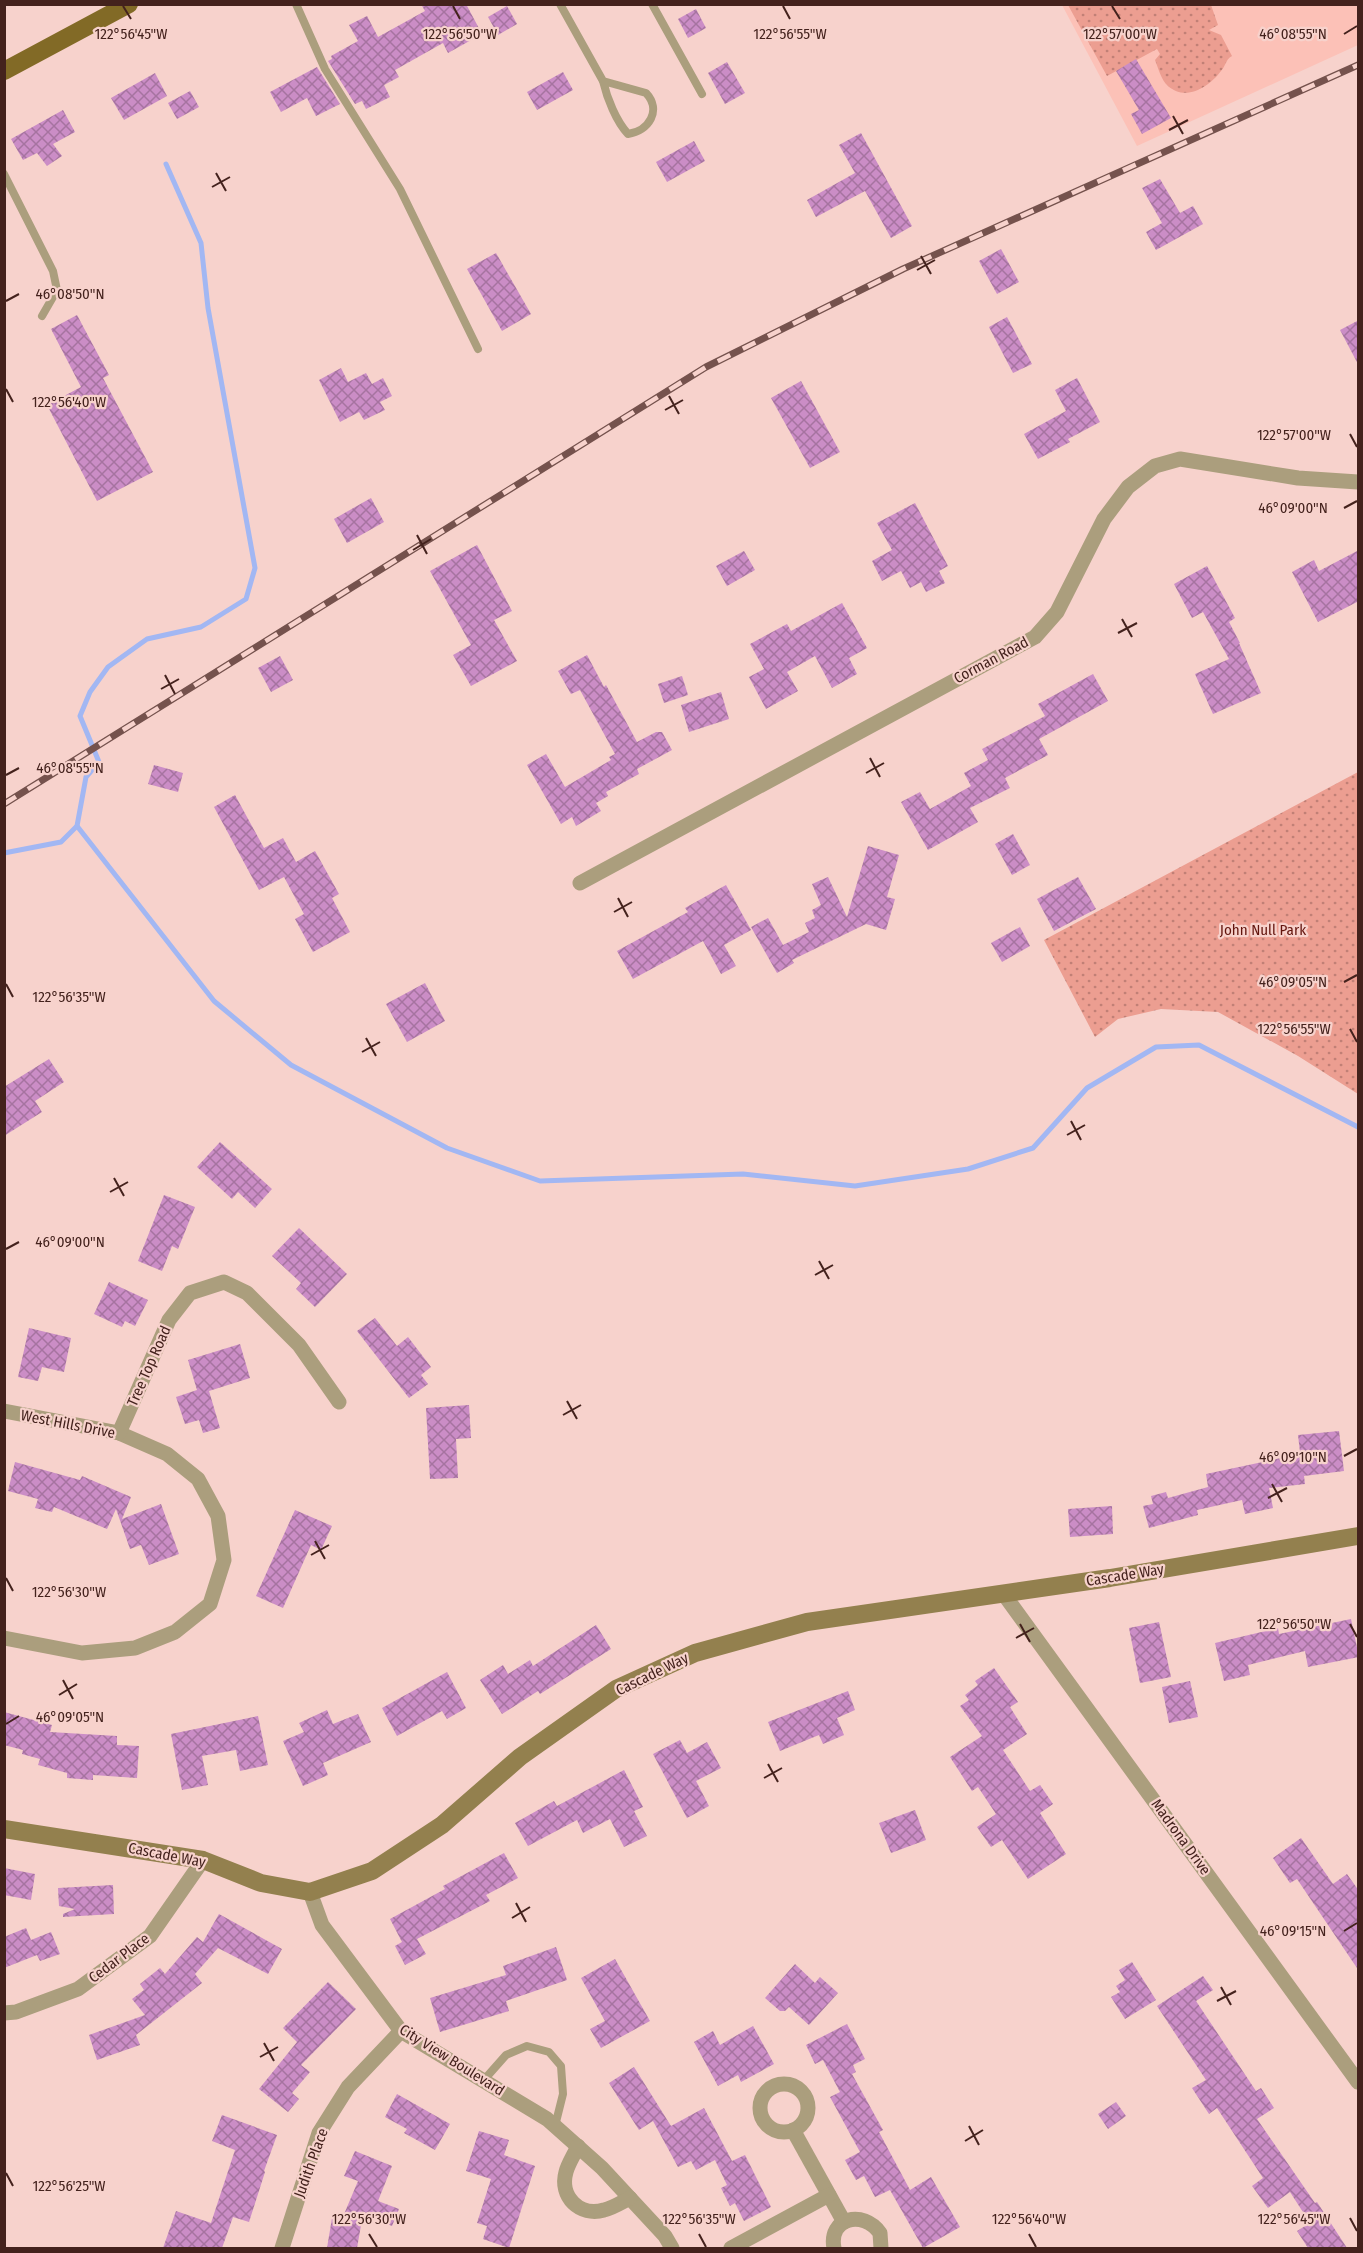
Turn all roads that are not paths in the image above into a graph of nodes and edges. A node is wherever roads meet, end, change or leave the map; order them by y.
1 (129, 4) edge
2 (296, 4) edge
3 (560, 4) edge
4 (652, 4) edge
5 (4, 71) edge
6 (603, 81) junction
7 (702, 94) dead end
8 (4, 174) edge
9 (42, 316) dead end
10 (478, 349) dead end
11 (1359, 482) edge
12 (580, 883) dead end
13 (339, 1402) dead end
14 (4, 1411) edge
15 (119, 1432) junction
16 (1359, 1536) edge
17 (1003, 1593) junction
18 (4, 1638) edge
19 (4, 1828) edge
20 (203, 1860) junction
21 (310, 1892) junction
22 (4, 2013) edge
23 (400, 2031) junction
24 (483, 2081) junction
25 (1359, 2082) edge
26 (555, 2126) junction
27 (793, 2130) dead end
28 (578, 2146) junction
29 (829, 2195) junction
30 (630, 2198) junction
31 (844, 2222) junction
32 (282, 2248) edge
33 (672, 2248) edge
34 (731, 2248) edge
35 (834, 2248) edge
36 (881, 2248) edge

1 - 5 main road
2 - 10 lane
3 - 6 lane
4 - 7 lane
6 - 6 lane
8 - 9 lane
11 - 12 street, Corman Road
13 - 15 street, Tree Top Road
14 - 15 street, West Hills Drive
15 - 18 street, West Hills Drive
16 - 17 street, Cascade Way
17 - 21 street, Cascade Way
17 - 25 street, Madrona Drive
19 - 20 street, Cascade Way
20 - 21 street, Cascade Way
20 - 22 street, Cedar Place
21 - 23 street, City View Boulevard
23 - 24 street, City View Boulevard
23 - 32 street, Judith Place
24 - 26 street, City View Boulevard
24 - 26 lane
26 - 28 street, City View Boulevard
27 - 29 street
28 - 30 street, City View Boulevard
28 - 30 street
29 - 31 street
29 - 34 street
30 - 33 street, City View Boulevard
31 - 35 street
31 - 36 street

